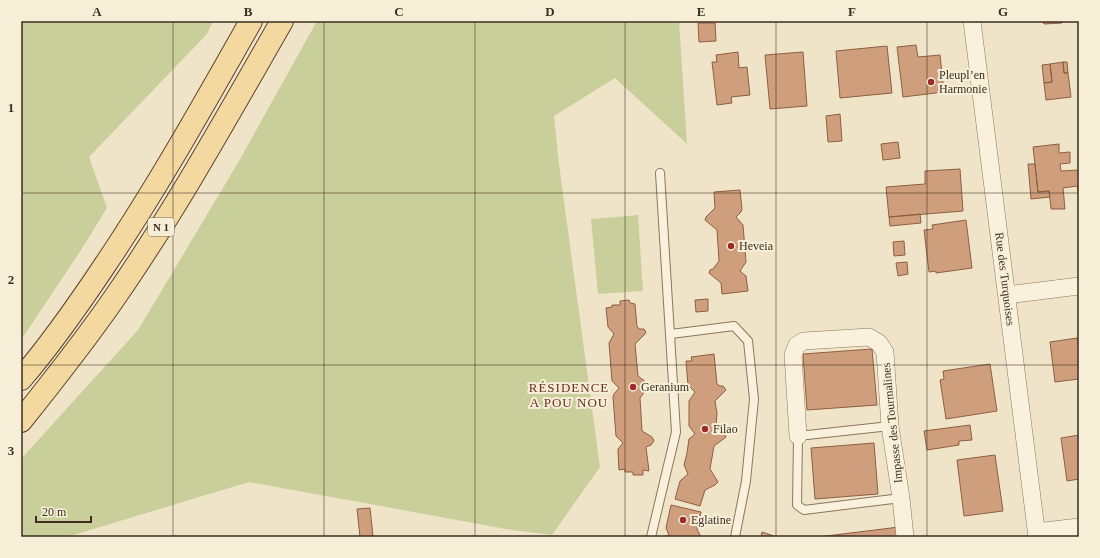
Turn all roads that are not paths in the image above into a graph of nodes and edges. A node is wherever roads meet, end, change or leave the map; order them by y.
1 (250, 21) edge
2 (282, 21) edge
3 (972, 21) edge
4 (660, 173) dead end
5 (1079, 286) edge
6 (1007, 295) junction
7 (671, 334) junction
8 (21, 379) edge
9 (21, 420) edge
10 (890, 426) junction
11 (798, 436) junction
12 (901, 498) junction
13 (1079, 527) edge
14 (1037, 535) edge
15 (651, 537) edge
16 (736, 537) edge
17 (905, 537) edge

1 - 8 main road, N 1
2 - 9 main road, N 1
3 - 6 street, Rue des Turquoises
4 - 7 lane
5 - 6 street
6 - 14 street, Rue des Turquoises
7 - 15 lane
7 - 16 lane
10 - 11 lane
10 - 11 street, Impasse des Tourmalines
10 - 12 street, Impasse des Tourmalines
11 - 12 lane
12 - 17 street, Impasse des Tourmalines
13 - 14 street

